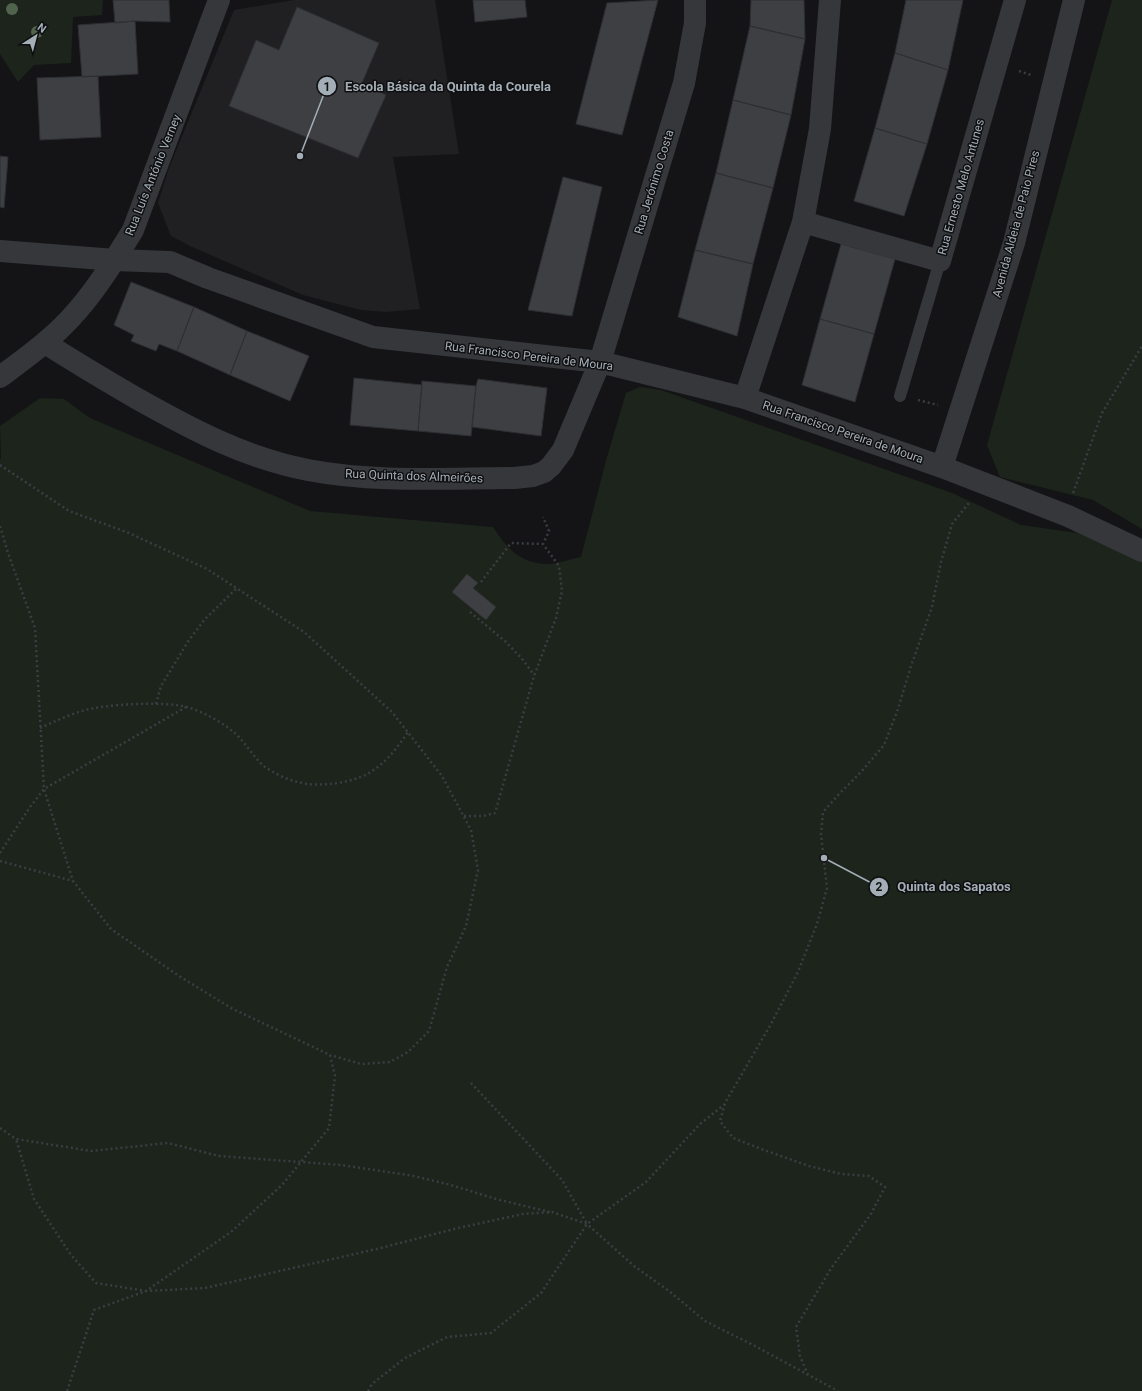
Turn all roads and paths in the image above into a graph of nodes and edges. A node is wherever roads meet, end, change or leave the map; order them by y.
1 (219, 0) edge
2 (695, 0) edge
3 (830, 0) edge
4 (1015, 0) edge
5 (1074, 0) edge
6 (997, 64) junction
7 (1054, 82) junction
8 (803, 222) junction
9 (0, 251) edge
10 (115, 260) junction
11 (940, 261) junction
12 (45, 343) junction
13 (1142, 346) edge
14 (600, 362) junction
15 (0, 377) edge
16 (900, 396) joint
17 (745, 398) junction
18 (960, 411) junction
19 (0, 465) edge
20 (942, 467) junction
21 (984, 483) junction
22 (1068, 516) junction
23 (543, 517) dead end
24 (0, 526) edge
25 (543, 544) junction
26 (1142, 551) edge
27 (481, 582) dead end
28 (237, 588) junction
29 (470, 612) dead end
30 (534, 676) junction
31 (156, 704) junction
32 (187, 707) junction
33 (40, 728) junction
34 (408, 732) junction
35 (44, 789) junction
36 (463, 816) junction
37 (0, 853) edge
38 (0, 861) edge
39 (73, 881) junction
40 (330, 1055) junction
41 (471, 1083) dead end
42 (725, 1103) junction
43 (0, 1128) edge
44 (16, 1139) junction
45 (302, 1161) junction
46 (552, 1212) junction
47 (587, 1224) junction
48 (146, 1291) junction
49 (808, 1374) junction
50 (67, 1391) edge
51 (368, 1391) edge
52 (838, 1391) edge

1 - 10 street, Rua Luís António Verney
2 - 14 street, Rua Jerónimo Costa
3 - 8 street
4 - 6 street, Rua Ernesto Melo Antunes
5 - 7 street, Avenida Aldeia de Paio Pires
6 - 7 path
6 - 11 street, Rua Ernesto Melo Antunes
7 - 18 street, Avenida Aldeia de Paio Pires
8 - 11 street, Rua Ernesto Melo Antunes
8 - 17 street
9 - 10 street, Rua Francisco Pereira de Moura
10 - 12 street, Rua Luís António Verney
10 - 14 street, Rua Francisco Pereira de Moura
11 - 16 lane
12 - 14 street, Rua Quinta dos Almeirões
12 - 15 street, Rua Luís António Verney
13 - 22 path
14 - 17 street, Rua Francisco Pereira de Moura
16 - 18 path
17 - 20 street, Rua Francisco Pereira de Moura
18 - 20 street, Avenida Aldeia de Paio Pires
19 - 28 path
20 - 21 street, Rua Francisco Pereira de Moura
21 - 22 street, Rua Francisco Pereira de Moura
21 - 42 path
22 - 26 street, Rua Francisco Pereira de Moura
23 - 25 path
24 - 33 path
25 - 27 path
25 - 30 path
28 - 31 path
28 - 34 path
29 - 30 path
30 - 36 path
31 - 32 path
31 - 33 path
32 - 34 path
32 - 35 path
33 - 35 path
34 - 36 path
35 - 37 path
35 - 39 path
36 - 40 path
38 - 39 path
39 - 40 path
40 - 45 path
41 - 47 path
42 - 47 path
42 - 49 path
43 - 44 path
44 - 45 path
44 - 48 path
45 - 46 path
45 - 48 path
46 - 47 path
46 - 48 path
47 - 49 path
47 - 51 path
48 - 50 path
49 - 52 path

